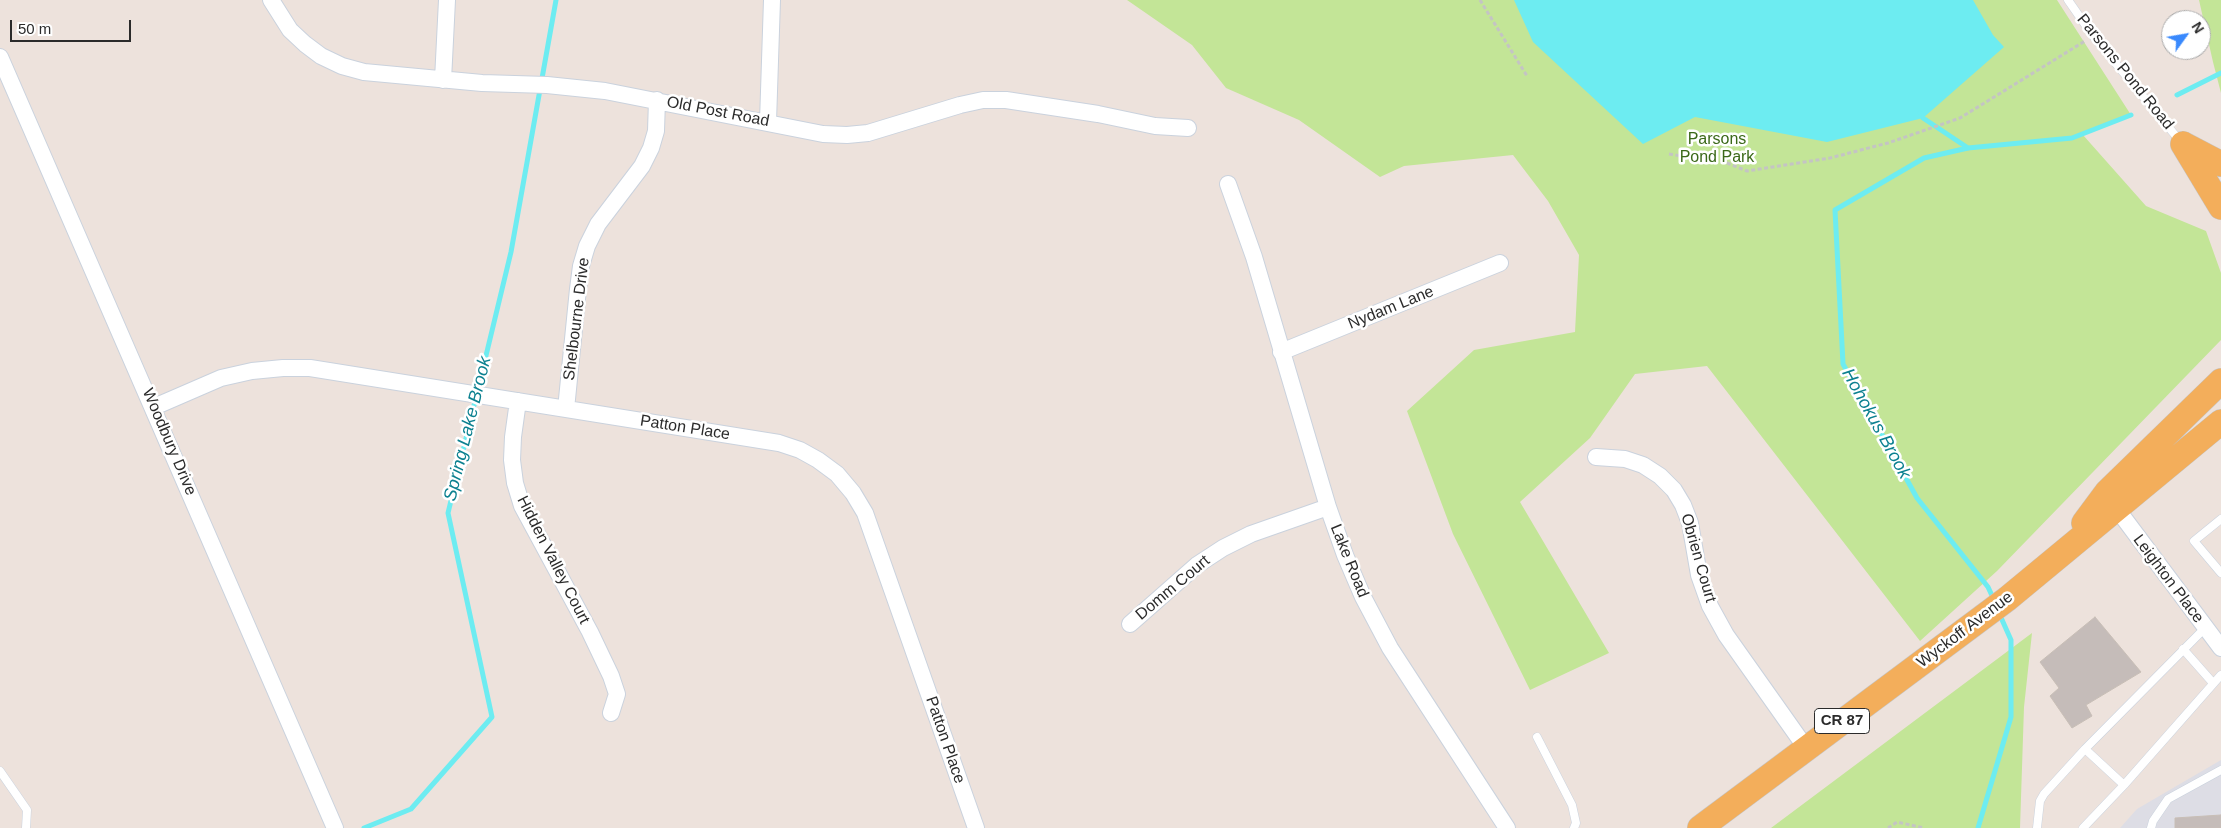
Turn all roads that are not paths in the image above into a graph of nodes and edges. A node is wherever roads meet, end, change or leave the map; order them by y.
1 (271, 0) edge
2 (447, 0) edge
3 (772, 0) edge
4 (2068, 0) edge
5 (0, 57) edge
6 (443, 80) junction
7 (658, 100) junction
8 (768, 122) junction
9 (1188, 128) dead end
10 (2183, 144) junction
11 (2221, 164) edge
12 (2221, 178) edge
13 (1228, 184) dead end
14 (2221, 196) edge
15 (2221, 207) edge
16 (1500, 263) dead end
17 (1281, 352) junction
18 (2221, 381) edge
19 (518, 401) junction
20 (154, 407) junction
21 (566, 409) junction
22 (2221, 422) edge
23 (1596, 458) dead end
24 (1328, 508) junction
25 (2117, 509) junction
26 (2221, 519) edge
27 (2060, 555) junction
28 (2221, 573) edge
29 (1130, 624) dead end
30 (2205, 628) junction
31 (2221, 648) edge
32 (2183, 649) junction
33 (2221, 675) edge
34 (2213, 683) junction
35 (612, 713) dead end
36 (1537, 737) dead end
37 (1806, 748) junction
38 (2085, 749) junction
39 (2221, 770) edge
40 (0, 771) edge
41 (2124, 784) junction
42 (26, 828) edge
43 (336, 828) edge
44 (976, 828) edge
45 (1507, 828) edge
46 (1574, 828) edge
47 (1700, 828) edge
48 (2038, 828) edge
49 (2083, 828) edge
50 (2151, 828) edge

1 - 6 street, Old Post Road
2 - 6 street
3 - 8 street
4 - 10 lane, Parsons Pond Road
5 - 20 street, Woodbury Drive
6 - 7 street, Old Post Road
7 - 8 street, Old Post Road
7 - 21 street, Shelbourne Drive
8 - 9 street, Old Post Road
10 - 11 main road
10 - 12 street
10 - 14 street
10 - 15 main road
13 - 17 street, Lake Road
16 - 17 street, Nydam Lane
17 - 24 street, Lake Road
18 - 27 main road
19 - 20 street, Patton Place
19 - 21 street, Patton Place
19 - 35 street, Hidden Valley Court
20 - 43 street, Woodbury Drive
21 - 44 street, Patton Place
22 - 25 main road, Wyckoff Avenue / CR 87
23 - 37 street, Obrien Court
24 - 29 street, Domm Court
24 - 45 street, Lake Road
25 - 27 main road, Wyckoff Avenue / CR 87
25 - 30 street, Leighton Place
26 - 28 lane
27 - 37 main road, Wyckoff Avenue / CR 87
30 - 31 street, Leighton Place
30 - 32 lane
32 - 34 lane
32 - 38 lane
33 - 34 lane
34 - 41 lane
36 - 46 lane
37 - 47 main road, Wyckoff Avenue / CR 87
38 - 41 lane
38 - 48 lane
39 - 50 lane
40 - 42 lane
41 - 49 lane

